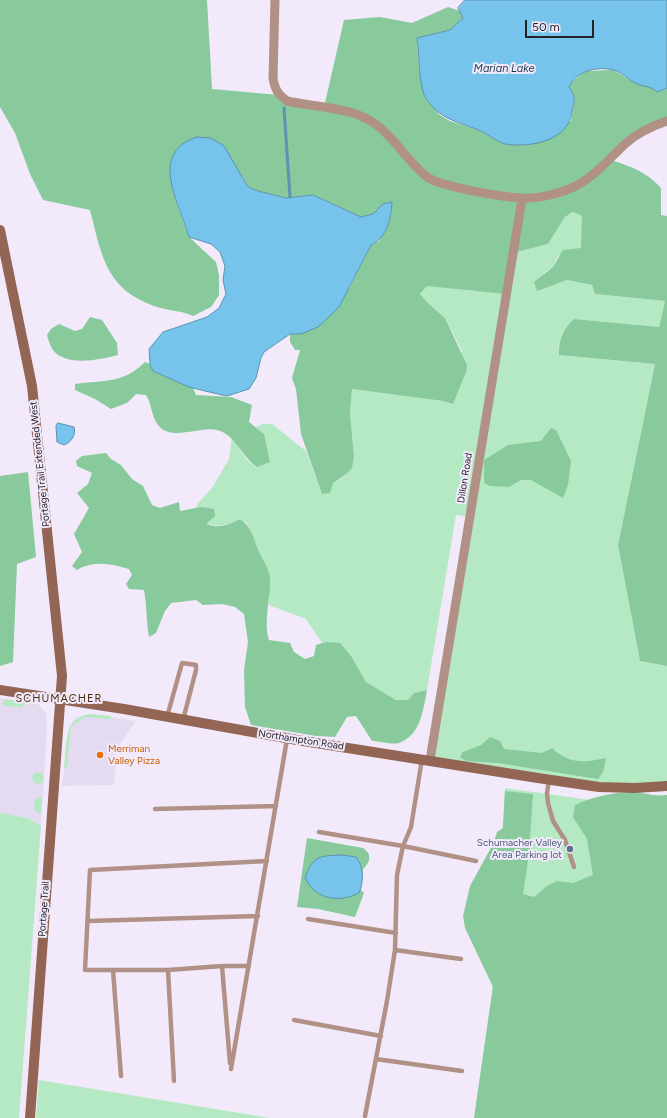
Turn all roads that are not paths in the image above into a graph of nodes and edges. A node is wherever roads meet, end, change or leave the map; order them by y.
1 (275, 0) edge
2 (667, 121) edge
3 (522, 199) junction
4 (0, 230) edge
5 (0, 690) edge
6 (60, 700) junction
7 (167, 717) junction
8 (183, 720) junction
9 (287, 739) junction
10 (426, 760) junction
11 (549, 780) junction
12 (667, 786) edge
13 (276, 806) junction
14 (155, 809) dead end
15 (319, 832) dead end
16 (403, 846) junction
17 (267, 861) junction
18 (476, 861) dead end
19 (574, 867) dead end
20 (258, 916) junction
21 (308, 919) dead end
22 (88, 921) junction
23 (396, 933) junction
24 (395, 950) junction
25 (461, 959) dead end
26 (222, 966) junction
27 (249, 966) junction
28 (113, 970) junction
29 (168, 970) junction
30 (294, 1020) dead end
31 (381, 1036) junction
32 (376, 1060) junction
33 (462, 1071) dead end
34 (121, 1076) dead end
35 (174, 1080) dead end
36 (365, 1116) dead end
37 (30, 1118) edge

1 - 3 street
2 - 3 street
3 - 10 street, Dillon Road
4 - 6 main road, Portage Trail Extended West
5 - 6 main road, Northampton Road
6 - 7 main road, Northampton Road
6 - 37 main road, Portage Trail
7 - 8 main road, Northampton Road
7 - 8 lane
8 - 9 main road, Northampton Road
9 - 10 main road, Northampton Road
9 - 13 lane
10 - 11 main road, Northampton Road
10 - 16 lane
11 - 12 main road, Northampton Road
11 - 19 lane
13 - 14 lane
13 - 17 lane
15 - 16 lane
16 - 18 lane
16 - 23 lane
17 - 20 lane
17 - 22 lane
20 - 22 lane
20 - 27 lane
21 - 23 lane
22 - 28 lane
23 - 24 lane
24 - 25 lane
24 - 31 lane
26 - 27 lane
26 - 27 lane
26 - 29 lane
28 - 29 lane
28 - 34 lane
29 - 35 lane
30 - 31 lane
31 - 32 lane
32 - 33 lane
32 - 36 lane

